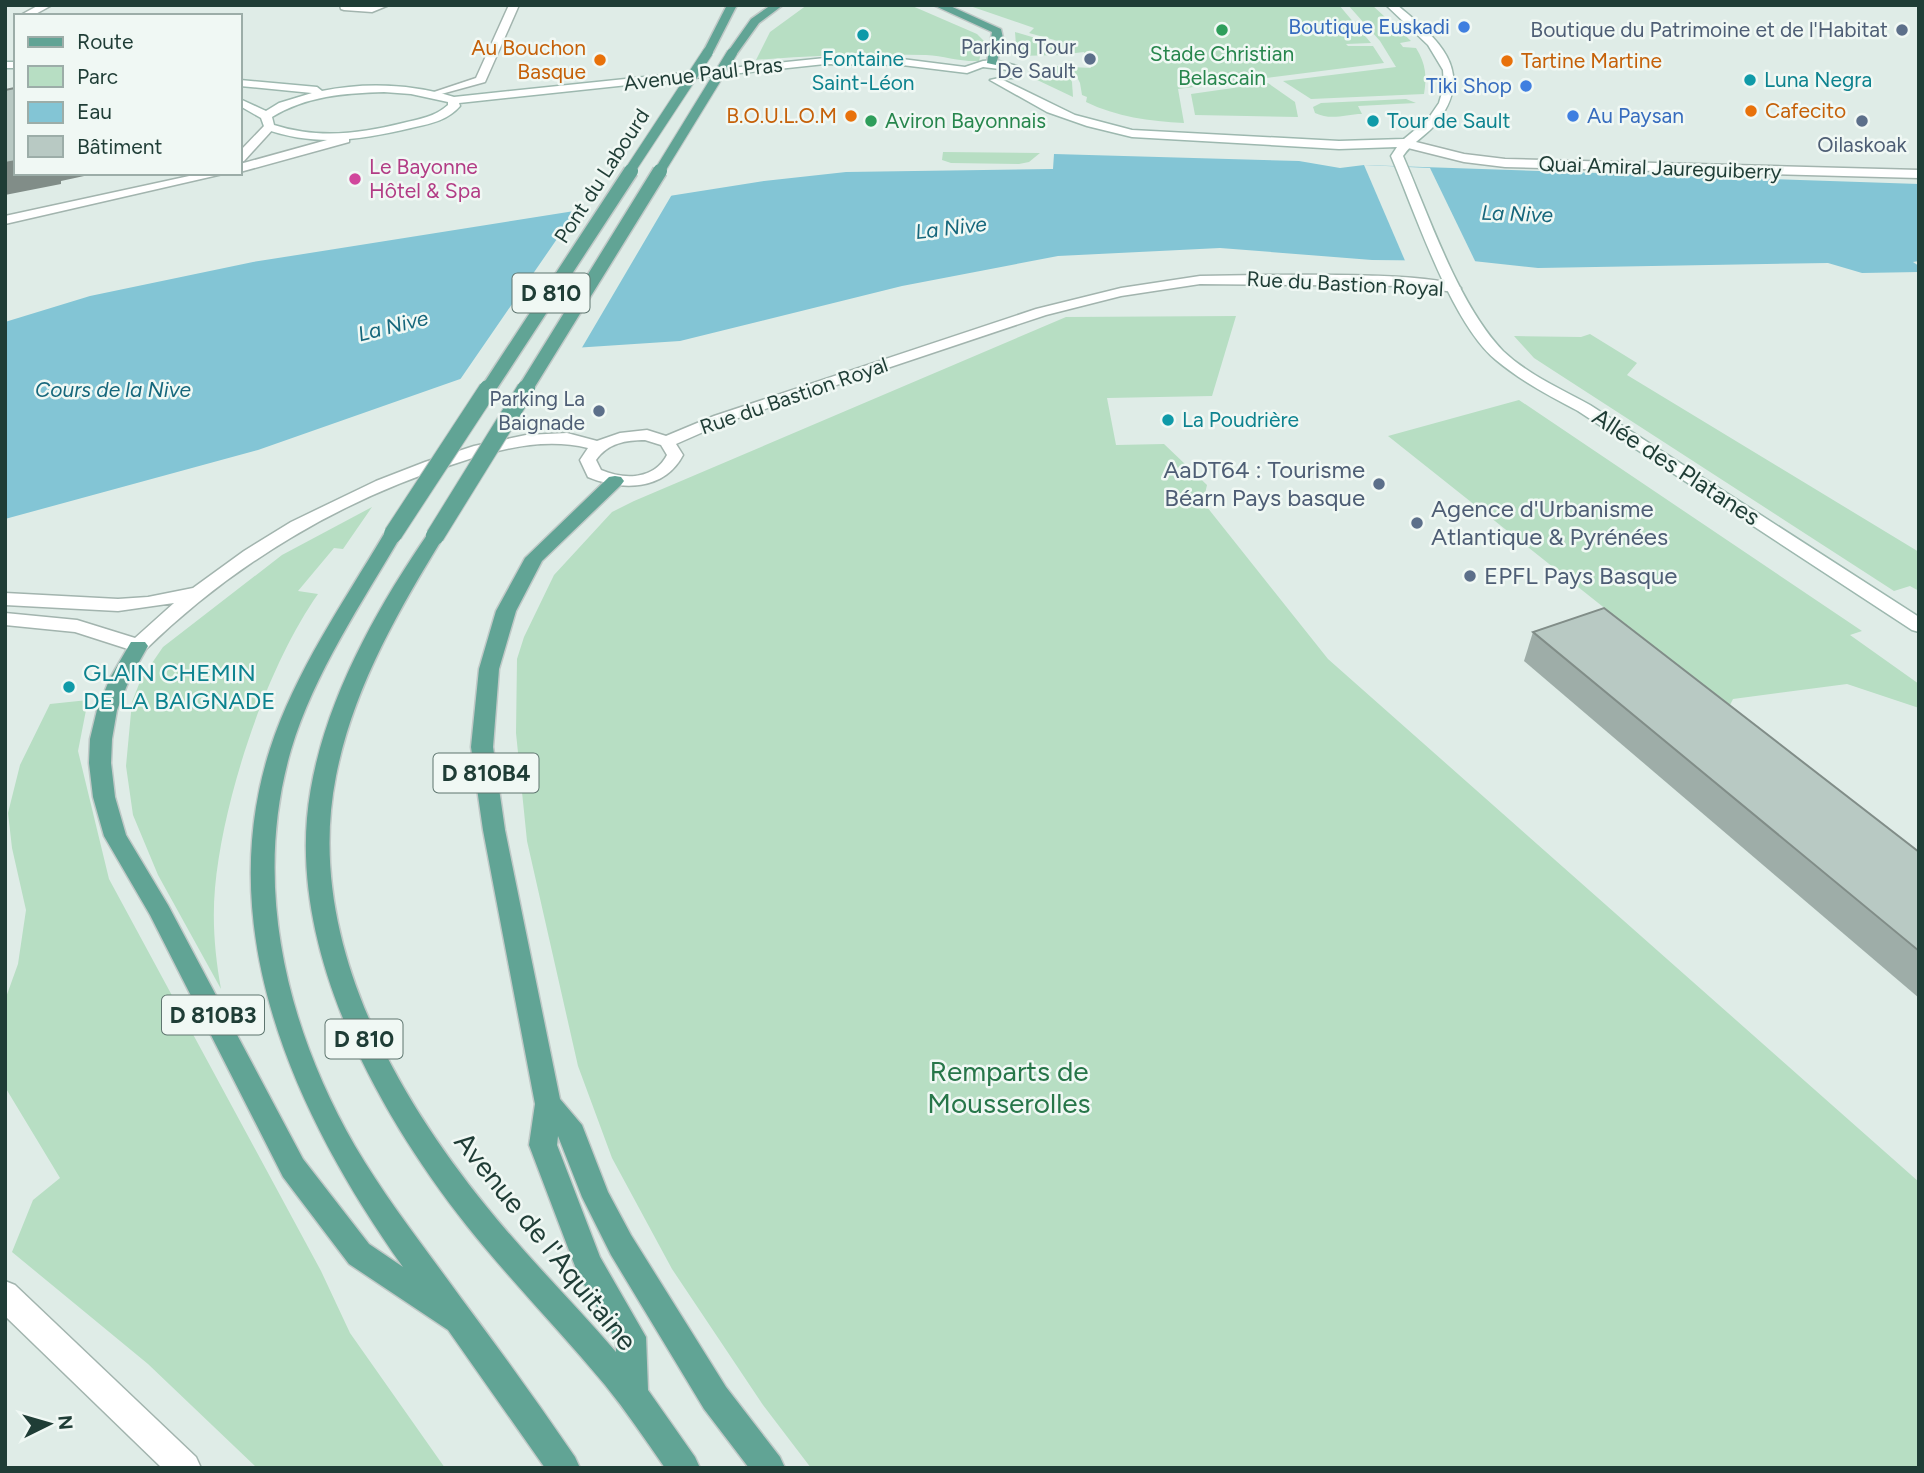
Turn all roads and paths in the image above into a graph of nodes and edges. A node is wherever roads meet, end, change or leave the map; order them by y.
1 (47, 5) edge
2 (384, 5) edge
3 (514, 5) edge
4 (723, 5) edge
5 (732, 5) edge
6 (778, 5) edge
7 (939, 5) edge
8 (1391, 5) edge
9 (344, 8) dead end
10 (28, 14) edge
11 (726, 18) junction
12 (992, 63) junction
13 (967, 70) junction
14 (995, 80) junction
15 (242, 83) edge
16 (606, 85) junction
17 (326, 92) junction
18 (438, 94) junction
19 (453, 100) junction
20 (242, 103) edge
21 (1082, 107) dead end
22 (438, 118) junction
23 (267, 122) junction
24 (345, 139) junction
25 (1404, 143) junction
26 (242, 155) edge
27 (242, 167) edge
28 (1919, 174) edge
29 (198, 175) edge
30 (212, 175) edge
31 (170, 185) junction
32 (5, 220) edge
33 (1454, 288) junction
34 (667, 442) junction
35 (598, 446) junction
36 (615, 481) junction
37 (435, 536) joint
38 (200, 592) junction
39 (5, 599) edge
40 (5, 619) edge
41 (1919, 626) edge
42 (138, 646) junction
43 (548, 1104) junction
44 (5, 1295) edge
45 (462, 1323) junction
46 (633, 1396) junction
47 (185, 1468) edge
48 (564, 1468) edge
49 (684, 1468) edge
50 (769, 1468) edge

1 - 10 street
2 - 9 street
3 - 18 street
4 - 11 main road
5 - 11 main road, D 810
6 - 37 main road, Pont du Labourd / D 810, bridge
7 - 12 main road
8 - 25 street
11 - 45 main road, Pont du Labourd / D 810, bridge
12 - 13 street
12 - 14 street
13 - 14 street
13 - 16 street, Avenue Paul Pras
14 - 25 street
15 - 17 street
16 - 19 street, Avenue Paul Pras
16 - 22 street, Avenue Paul Pras
17 - 18 street
17 - 23 street
18 - 19 street
19 - 22 street
20 - 23 street
21 - 25 street
22 - 24 street, Avenue Paul Pras
23 - 24 street
23 - 26 street
24 - 27 street
25 - 28 street, Quai Amiral Jaureguiberry
25 - 33 street, Allée des Platanes
29 - 31 street
30 - 31 street
31 - 32 street
33 - 34 street, Rue du Bastion Royal
33 - 41 street, Allée des Platanes
34 - 35 street
34 - 36 street
35 - 36 street
35 - 38 street
36 - 43 main road, D 810B4
37 - 46 main road, Avenue de l'Aquitaine / D 810
38 - 39 street
38 - 42 street
40 - 42 street
42 - 45 main road, D 810B3
43 - 46 main road, D 810B4
43 - 50 main road
44 - 47 street
45 - 48 main road, D 810
46 - 49 main road, Avenue de l'Aquitaine / D 810

